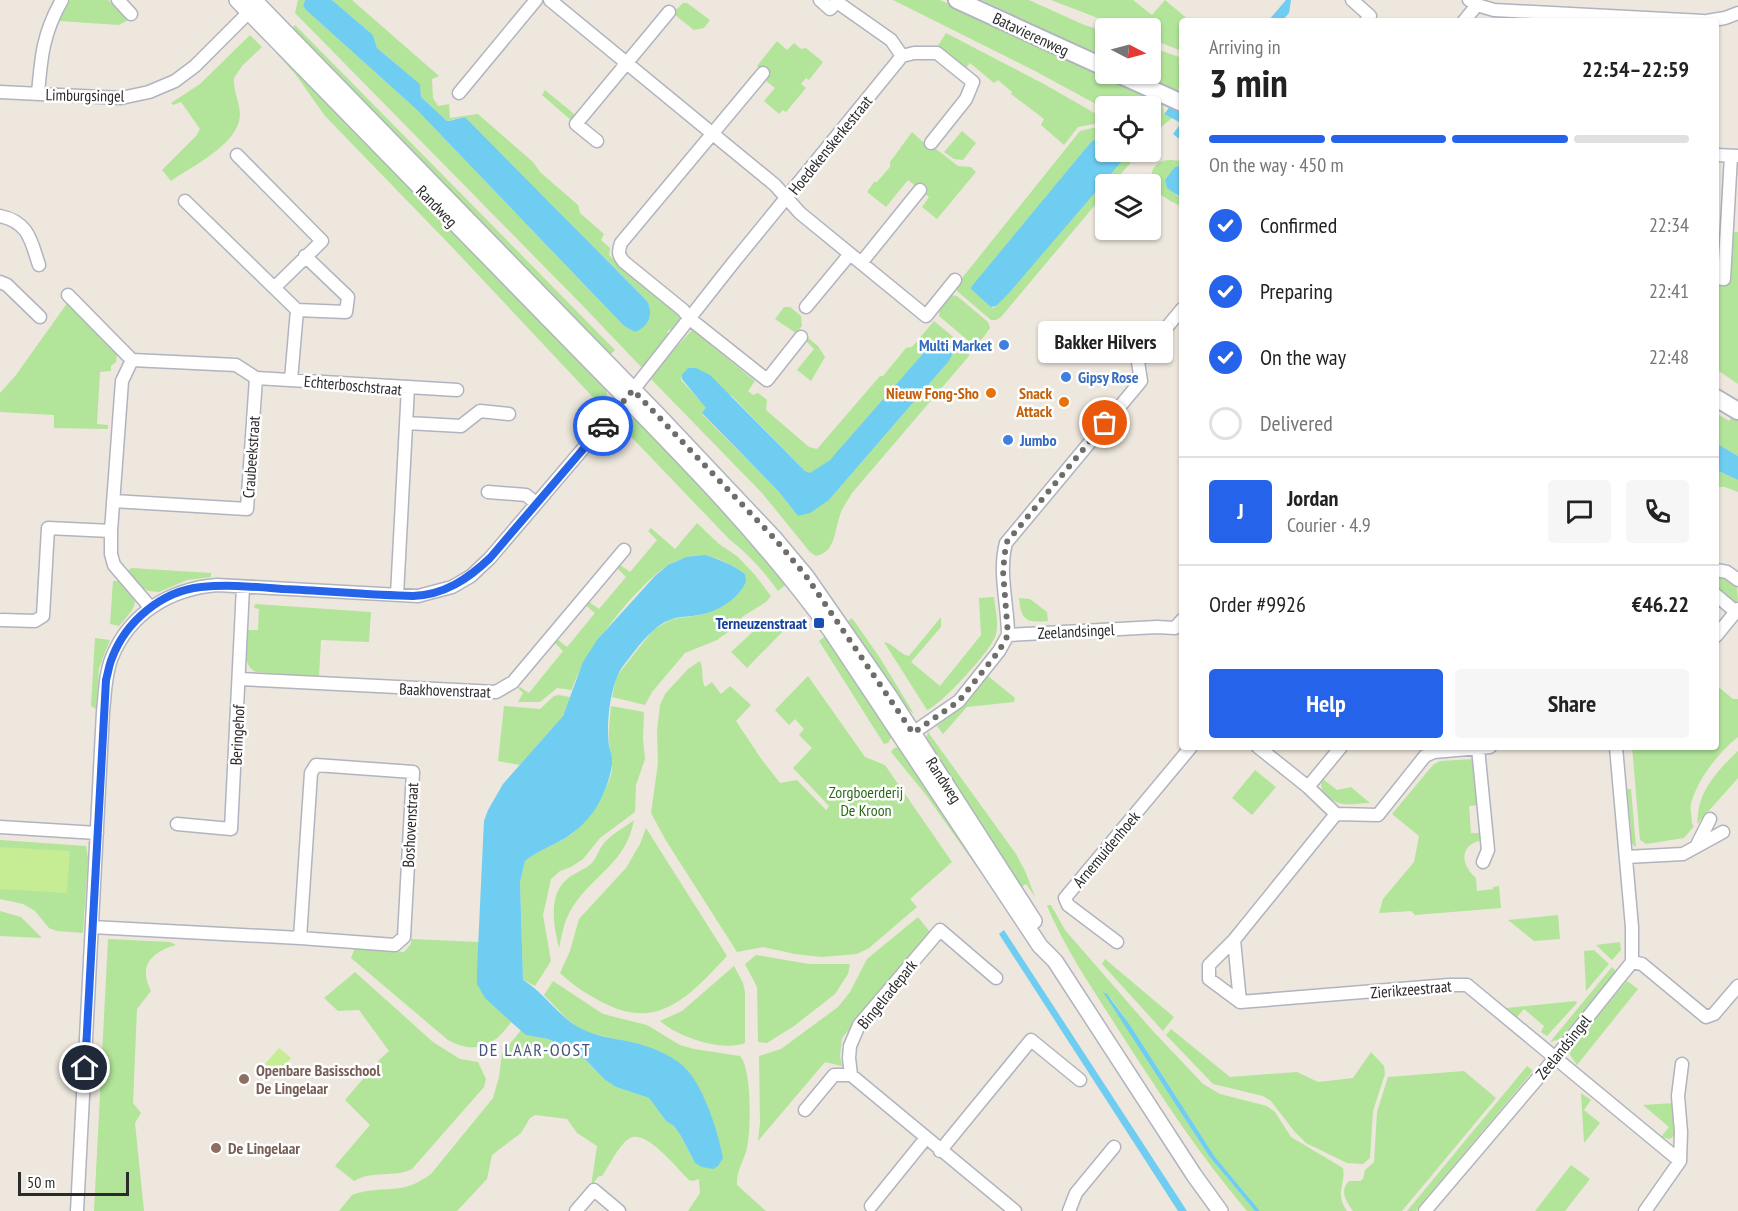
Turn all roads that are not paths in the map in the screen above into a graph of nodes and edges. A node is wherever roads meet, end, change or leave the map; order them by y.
1 (62, 0) edge
2 (118, 0) edge
3 (237, 0) edge
4 (536, 0) edge
5 (550, 0) edge
6 (820, 0) edge
7 (957, 0) edge
8 (1352, 0) edge
9 (1473, 3) edge
10 (256, 4) edge
11 (669, 12) dead end
12 (1738, 13) edge
13 (131, 14) dead end
14 (1532, 17) edge
15 (1368, 18) edge
16 (1466, 18) edge
17 (1567, 18) edge
18 (1719, 19) edge
19 (902, 56) junction
20 (627, 63) junction
21 (1095, 63) edge
22 (763, 73) dead end
23 (1140, 84) edge
24 (0, 92) edge
25 (459, 93) dead end
26 (38, 94) junction
27 (1179, 102) edge
28 (712, 134) junction
29 (597, 141) dead end
30 (931, 143) dead end
31 (237, 155) dead end
32 (1719, 155) edge
33 (1734, 156) edge
34 (920, 190) dead end
35 (787, 198) junction
36 (184, 201) dead end
37 (0, 216) edge
38 (850, 254) junction
39 (305, 256) junction
40 (861, 263) junction
41 (39, 265) dead end
42 (1719, 278) edge
43 (955, 280) dead end
44 (0, 282) edge
45 (275, 287) junction
46 (68, 296) dead end
47 (806, 307) dead end
48 (297, 310) junction
49 (1179, 313) edge
50 (40, 317) dead end
51 (690, 319) junction
52 (801, 336) dead end
53 (132, 360) junction
54 (256, 378) junction
55 (291, 380) junction
56 (408, 387) junction
57 (457, 390) dead end
58 (630, 394) junction
59 (1719, 400) edge
60 (1738, 411) edge
61 (510, 414) dead end
62 (407, 423) junction
63 (488, 492) dead end
64 (113, 501) junction
65 (536, 504) junction
66 (111, 531) junction
67 (624, 550) dead end
68 (1719, 570) edge
69 (1738, 580) edge
70 (243, 586) junction
71 (398, 595) junction
72 (1719, 597) edge
73 (150, 607) junction
74 (1737, 610) edge
75 (2, 620) dead end
76 (1179, 627) edge
77 (1719, 632) edge
78 (1008, 635) junction
79 (239, 680) junction
80 (908, 736) junction
81 (1188, 750) edge
82 (1262, 750) edge
83 (1339, 750) edge
84 (1454, 750) edge
85 (1484, 750) edge
86 (1616, 750) edge
87 (1308, 787) junction
88 (1336, 814) junction
89 (1710, 819) dead end
90 (177, 824) dead end
91 (0, 827) edge
92 (1723, 832) dead end
93 (97, 833) junction
94 (1696, 848) junction
95 (1626, 857) junction
96 (1483, 862) dead end
97 (92, 927) junction
98 (300, 938) junction
99 (1234, 940) junction
100 (1117, 942) dead end
101 (1632, 962) junction
102 (996, 978) dead end
103 (1738, 986) edge
104 (1240, 1002) junction
105 (1555, 1058) junction
106 (1682, 1064) dead end
107 (851, 1075) junction
108 (1080, 1080) dead end
109 (805, 1110) dead end
110 (926, 1138) junction
111 (1114, 1147) dead end
112 (940, 1151) junction
113 (1680, 1161) junction
114 (871, 1206) dead end
115 (1072, 1210) edge
116 (77, 1211) edge
117 (576, 1211) edge
118 (619, 1211) edge
119 (1015, 1211) edge
120 (1220, 1211) edge
121 (1425, 1211) edge
122 (1645, 1211) edge

1 - 26 street
2 - 13 street
3 - 10 street, Randweg
4 - 25 street
5 - 20 street
6 - 19 street
7 - 21 main road, Batavierenweg
8 - 15 street
9 - 14 street
9 - 16 street
10 - 26 street, Limburgsingel
10 - 58 street, Randweg
11 - 20 street
12 - 18 street
14 - 17 street
19 - 30 street
19 - 35 street, Hoedekenskerkestraat
20 - 28 street
20 - 29 street
22 - 28 street
23 - 27 main road
24 - 26 street, Limburgsingel
28 - 35 street
28 - 51 street
31 - 39 street
32 - 33 street
33 - 42 street
34 - 40 street
35 - 38 street
35 - 51 street, Hoedekenskerkestraat
36 - 45 street
37 - 41 street
38 - 40 street
38 - 47 street
39 - 45 street
39 - 48 street
40 - 43 street
44 - 50 street
45 - 48 street
46 - 53 street
48 - 55 street
49 - 78 street
51 - 52 street
51 - 58 street, Hoedekenskerkestraat
53 - 54 street, Echterboschstraat
53 - 64 street
54 - 55 street, Echterboschstraat
54 - 64 street, Craubeekstraat
55 - 56 street, Echterboschstraat
56 - 57 street
56 - 62 street, Echterboschstraat
58 - 65 street, Hoedekenskerkestraat
58 - 80 street, Randweg
59 - 60 main road
61 - 62 street
62 - 71 street, Echterboschstraat
63 - 65 street
64 - 66 street
65 - 71 street, Hoedekenskerkestraat
66 - 73 street
66 - 75 street
67 - 79 street, Baakhovenstraat
68 - 69 street
70 - 71 street, Hoedekenskerkestraat
70 - 73 street, Hoedekenskerkestraat
70 - 79 street, Beringehof
72 - 74 street
73 - 93 street, Hoedekenskerkestraat
74 - 77 street
76 - 78 street, Zeelandsingel
78 - 80 street
79 - 90 street, Beringehof
80 - 120 street, Randweg
81 - 100 street, Arnemuidenhoek
82 - 87 street
83 - 87 street
84 - 88 street
85 - 96 street
86 - 95 street
87 - 88 street
88 - 99 street
89 - 94 street
91 - 93 street
92 - 94 street
93 - 97 street, Hoedekenskerkestraat
94 - 95 street
95 - 101 street
97 - 98 street, Boshovenstraat
97 - 116 street, Hoedekenskerkestraat
98 - 98 street, Boshovenstraat
99 - 104 street
99 - 104 street
101 - 103 street
101 - 105 street, Zeelandsingel
102 - 107 street, Bingelradepark
104 - 105 street, Zierikzeestraat
105 - 113 street, Zierikzeestraat
105 - 121 street, Zeelandsingel
106 - 113 street
107 - 109 street
107 - 110 street
108 - 112 street
110 - 112 street
110 - 114 street
111 - 115 street
112 - 119 street
113 - 122 street
117 - 118 street

